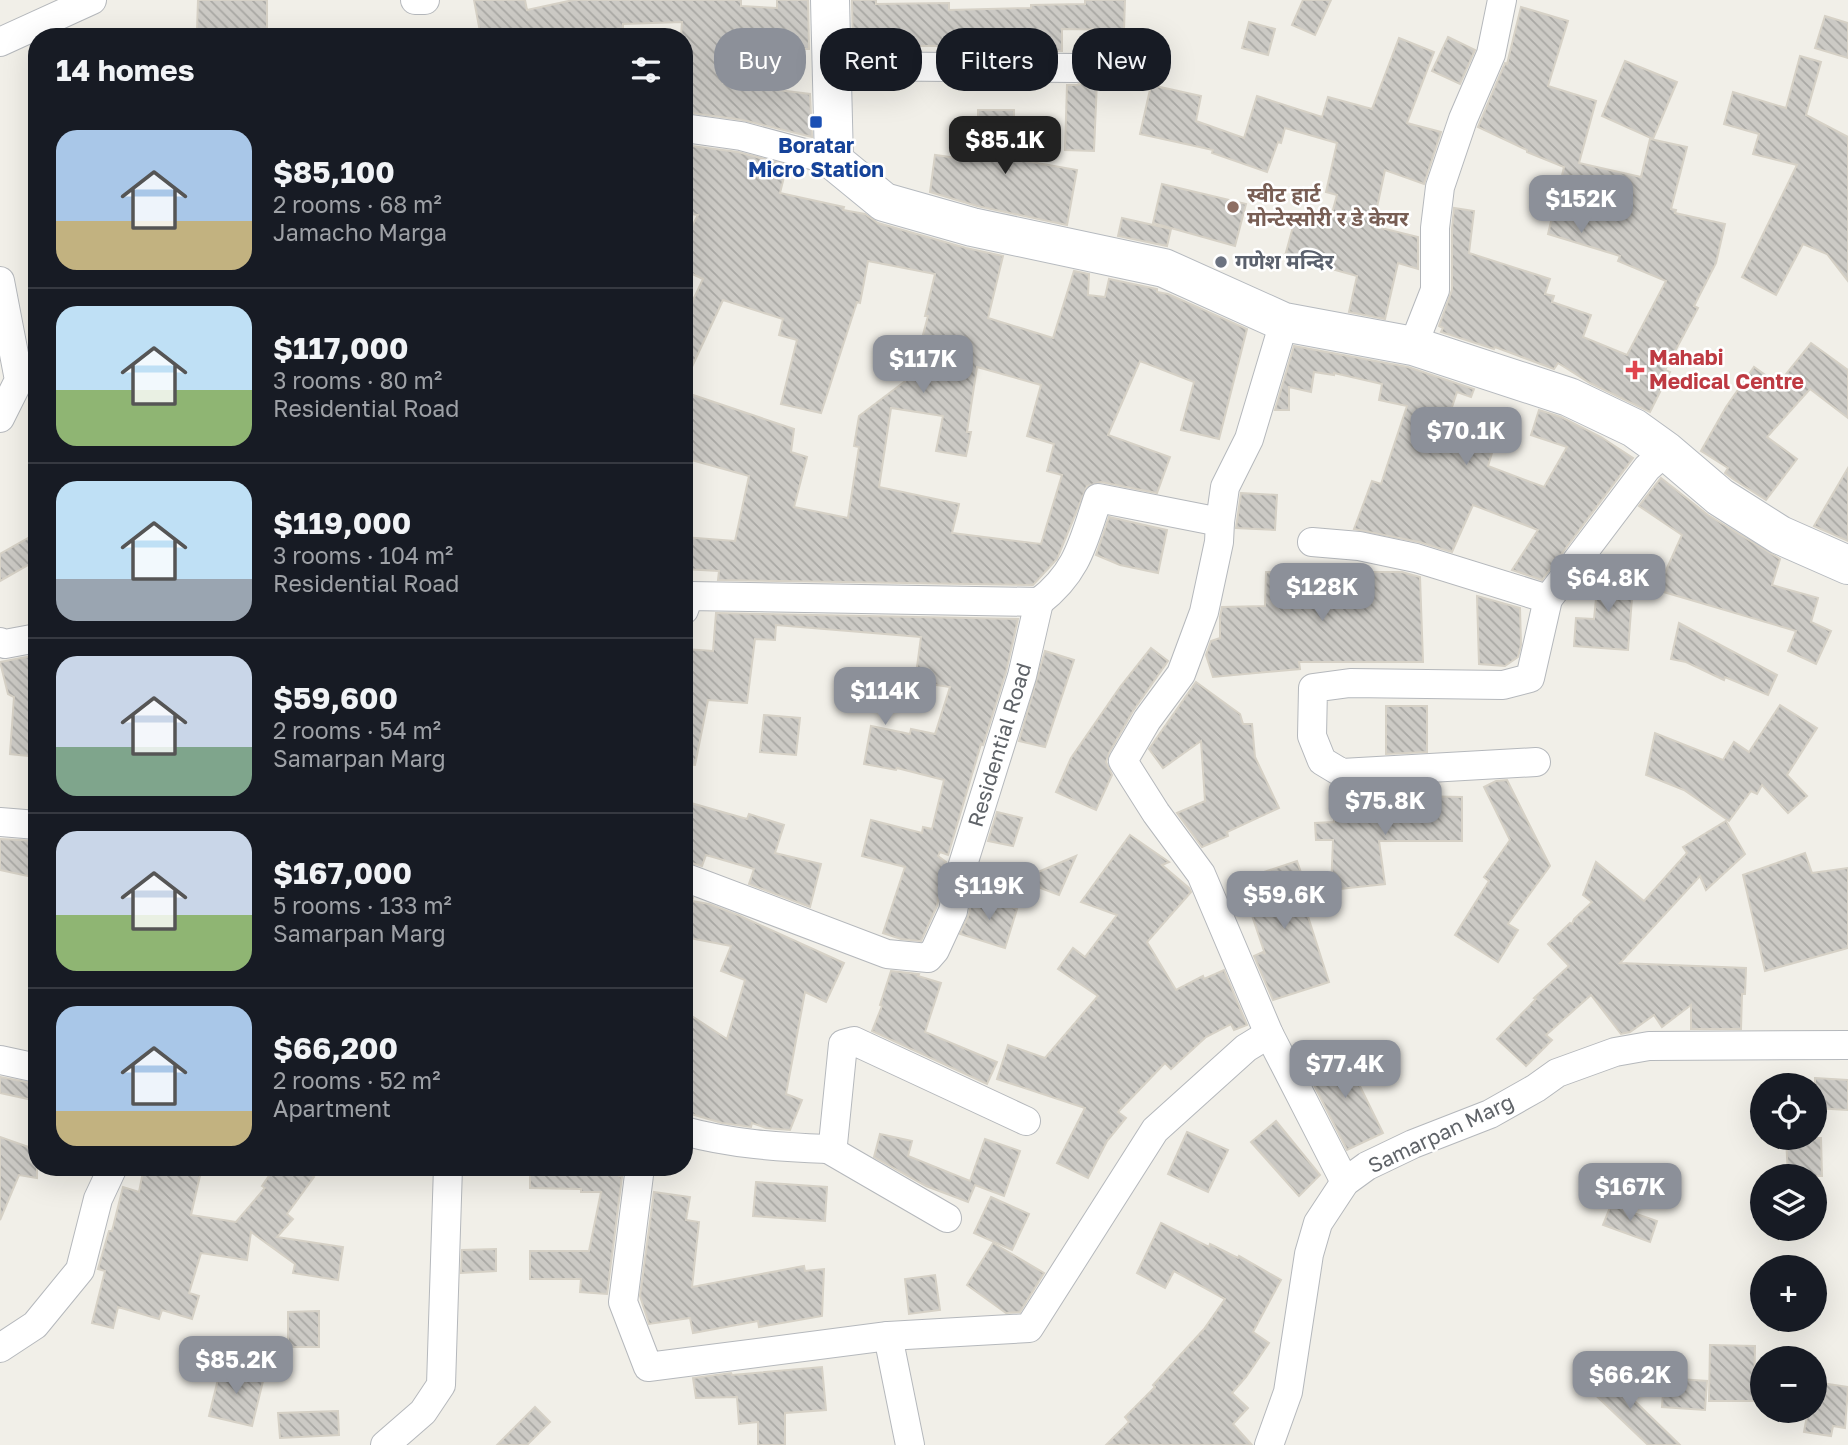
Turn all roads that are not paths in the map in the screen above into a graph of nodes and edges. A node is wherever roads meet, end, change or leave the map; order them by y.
1 (92, 0) edge
2 (415, 0) edge
3 (425, 0) edge
4 (830, 0) edge
5 (1502, 0) edge
6 (31, 28) edge
7 (830, 28) edge
8 (28, 29) edge
9 (0, 42) edge
10 (922, 67) edge
11 (1072, 68) edge
12 (831, 91) edge
13 (693, 129) edge
14 (834, 161) junction
15 (0, 281) edge
16 (1284, 321) junction
17 (1413, 346) junction
18 (28, 377) edge
19 (0, 418) edge
20 (1666, 451) junction
21 (1220, 522) junction
22 (1312, 542) dead end
23 (1848, 565) edge
24 (1548, 599) junction
25 (693, 600) edge
26 (1039, 602) junction
27 (28, 640) edge
28 (0, 642) edge
29 (1535, 762) dead end
30 (0, 822) edge
31 (28, 824) edge
32 (693, 880) edge
33 (1269, 1034) junction
34 (1848, 1045) edge
35 (0, 1060) edge
36 (28, 1066) edge
37 (1026, 1121) dead end
38 (693, 1133) edge
39 (828, 1149) junction
40 (109, 1176) edge
41 (448, 1176) edge
42 (639, 1176) edge
43 (1345, 1182) junction
44 (947, 1218) dead end
45 (888, 1336) junction
46 (0, 1348) edge
47 (385, 1445) edge
48 (910, 1445) edge
49 (1269, 1445) edge

1 - 6 street
2 - 3 street
4 - 7 street
5 - 17 street
8 - 9 street
10 - 11 street
12 - 14 street
13 - 14 street
14 - 16 street
15 - 18 street
16 - 17 street
16 - 21 street
17 - 20 street
18 - 19 street
20 - 23 street
20 - 24 street
21 - 26 street
21 - 33 street
22 - 24 street
24 - 29 street
25 - 26 street
26 - 32 street, Residential Road
27 - 28 street
30 - 31 street
33 - 43 street
33 - 45 street
34 - 43 street, Samarpan Marg
35 - 36 street
37 - 39 street
38 - 39 street
39 - 44 street
40 - 46 street
41 - 47 street
42 - 45 street
43 - 49 street, Samarpan Marg
45 - 48 street

